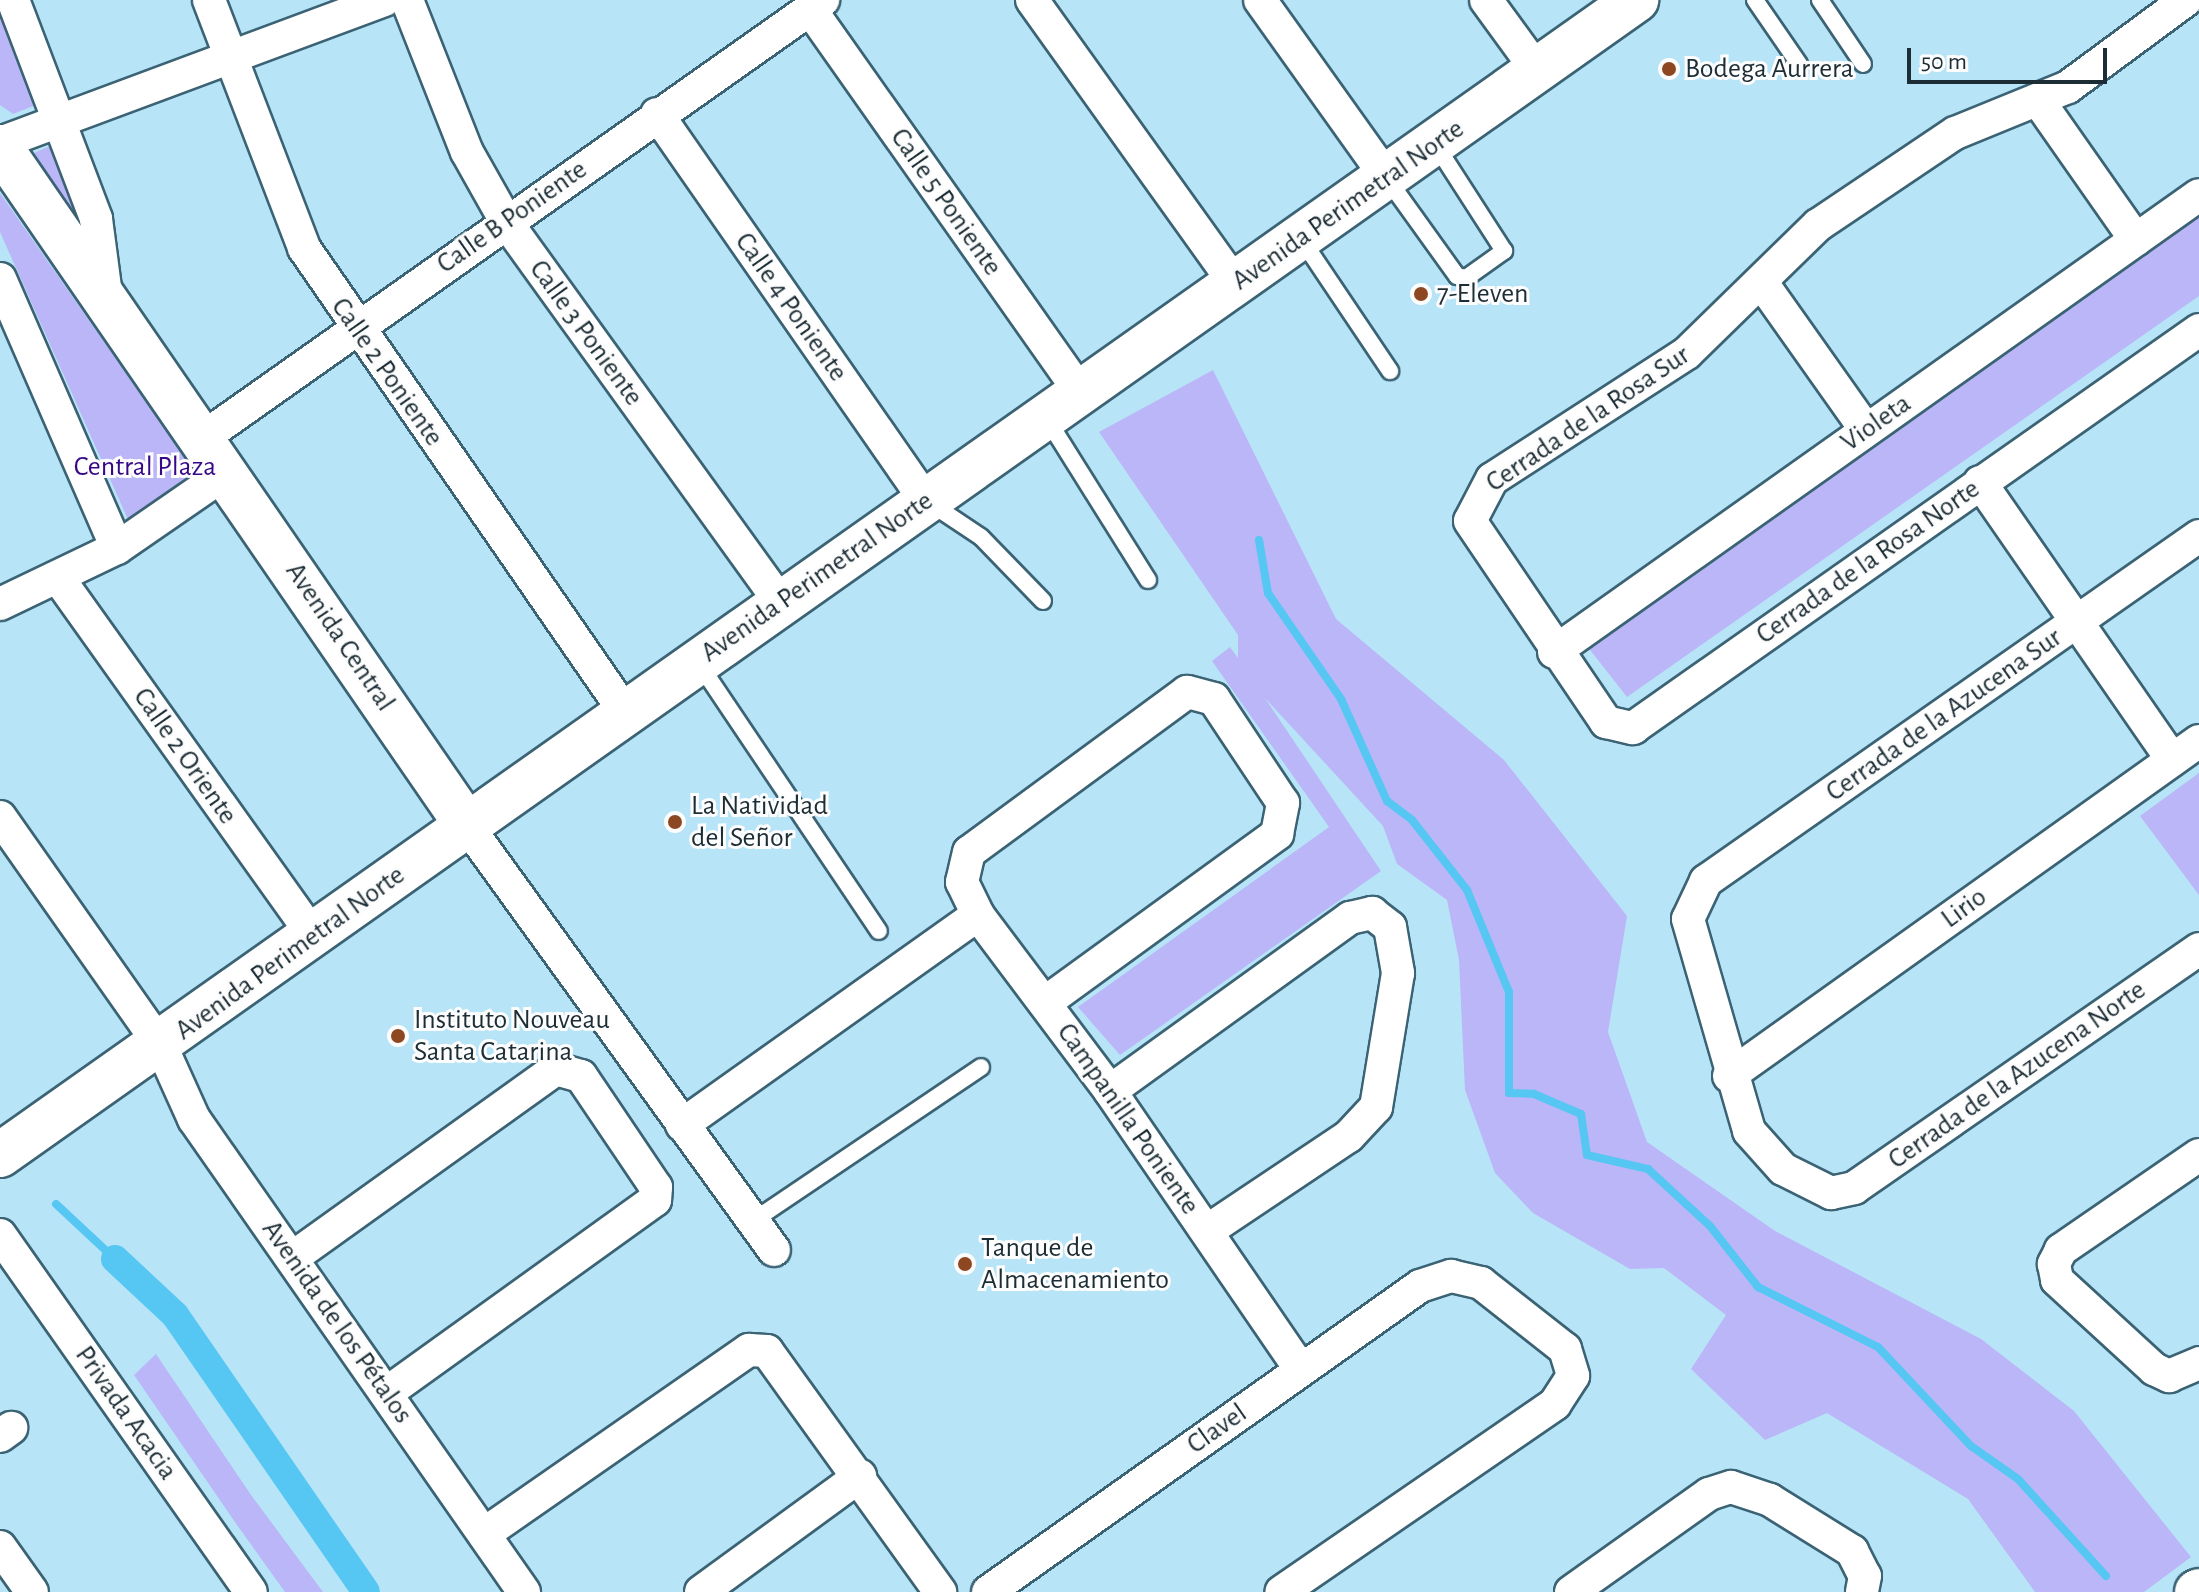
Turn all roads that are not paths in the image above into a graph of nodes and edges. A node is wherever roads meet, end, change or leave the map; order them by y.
1 (13, 0) edge
2 (209, 0) edge
3 (384, 0) edge
4 (407, 0) edge
5 (1032, 0) edge
6 (1260, 0) edge
7 (1486, 0) edge
8 (1636, 0) edge
9 (1755, 0) edge
10 (1820, 0) edge
11 (2186, 0) edge
12 (816, 4) edge
13 (230, 59) junction
14 (1799, 64) dead end
15 (1863, 64) dead end
16 (1537, 70) junction
17 (2040, 103) junction
18 (657, 114) junction
19 (59, 122) junction
20 (1435, 144) junction
21 (0, 145) edge
22 (1387, 178) junction
23 (2199, 195) edge
24 (507, 223) junction
25 (1301, 238) junction
26 (2136, 240) junction
27 (0, 279) edge
28 (1762, 283) junction
29 (1236, 285) junction
30 (106, 295) junction
31 (354, 326) junction
32 (2199, 330) edge
33 (1390, 371) dead end
34 (1065, 407) junction
35 (1866, 430) junction
36 (215, 455) junction
37 (1980, 482) junction
38 (926, 501) junction
39 (2199, 536) edge
40 (117, 548) junction
41 (59, 579) junction
42 (1148, 580) dead end
43 (1043, 601) dead end
44 (781, 603) junction
45 (0, 604) edge
46 (2080, 619) junction
47 (1554, 652) junction
48 (697, 661) junction
49 (625, 712) junction
50 (2199, 741) edge
51 (2172, 759) junction
52 (0, 817) edge
53 (468, 827) junction
54 (978, 915) junction
55 (879, 931) dead end
56 (312, 934) junction
57 (2199, 949) edge
58 (1046, 1002) junction
59 (161, 1046) junction
60 (981, 1067) dead end
61 (1729, 1076) junction
62 (1110, 1091) junction
63 (682, 1125) junction
64 (4, 1144) edge
65 (2199, 1155) edge
66 (753, 1221) junction
67 (1207, 1231) junction
68 (0, 1235) edge
69 (774, 1250) dead end
70 (292, 1258) junction
71 (2199, 1363) edge
72 (1301, 1370) junction
73 (386, 1393) junction
74 (860, 1476) junction
75 (484, 1534) junction
76 (0, 1547) edge
77 (1863, 1584) edge
78 (32, 1592) edge
79 (251, 1592) edge
80 (524, 1592) edge
81 (701, 1592) edge
82 (940, 1592) edge
83 (988, 1592) edge
84 (1281, 1592) edge
85 (1571, 1592) edge

1 - 19 street
2 - 13 street, Calle 2 Poniente
3 - 13 street
4 - 24 street, Calle 3 Poniente
5 - 29 street
6 - 22 street
7 - 16 street
8 - 16 street, Avenida Perimetral Norte
9 - 14 lane
10 - 15 lane
11 - 17 street, Cerrada de la Rosa Sur
12 - 18 street, Calle B Poniente
12 - 34 street, Calle 5 Poniente
13 - 19 street
13 - 31 street, Calle 2 Poniente
16 - 20 street, Avenida Perimetral Norte
17 - 26 street
17 - 28 street, Cerrada de la Rosa Sur
18 - 24 street, Calle B Poniente
18 - 38 street, Calle 4 Poniente
19 - 21 street
19 - 30 street
20 - 22 street, Avenida Perimetral Norte
20 - 22 lane
21 - 30 street, Avenida Central
22 - 25 street, Avenida Perimetral Norte
23 - 26 street, Violeta
24 - 31 street, Calle B Poniente
24 - 44 street, Calle 3 Poniente
25 - 29 street, Avenida Perimetral Norte
25 - 33 lane
26 - 35 street, Violeta
27 - 40 street
28 - 35 street
28 - 47 street, Cerrada de la Rosa Sur
29 - 34 street, Avenida Perimetral Norte
30 - 36 street, Avenida Central
31 - 36 street, Calle B Poniente
31 - 49 street, Calle 2 Poniente
32 - 37 street, Cerrada de la Rosa Norte
34 - 38 street, Avenida Perimetral Norte
34 - 42 lane
35 - 47 street, Violeta
36 - 40 street, Calle B Poniente
36 - 53 street, Avenida Central
37 - 46 street
37 - 47 street, Cerrada de la Rosa Norte
38 - 43 lane
38 - 44 street, Avenida Perimetral Norte
39 - 46 street, Cerrada de la Azucena Sur
40 - 41 street, Calle B Poniente
41 - 45 street, Calle B Poniente
41 - 56 street, Calle 2 Oriente
44 - 48 street, Avenida Perimetral Norte
46 - 51 street
46 - 61 street, Cerrada de la Azucena Sur
48 - 49 street, Avenida Perimetral Norte
48 - 55 lane
49 - 53 street, Avenida Perimetral Norte
50 - 51 street, Lirio
51 - 61 street, Lirio
52 - 59 street, Avenida de los Pétalos
53 - 56 street, Avenida Perimetral Norte
53 - 63 street, Avenida Central
54 - 58 street, Campanilla Poniente
54 - 58 street, Campanilla Poniente
54 - 63 street
56 - 59 street, Avenida Perimetral Norte
57 - 61 street, Cerrada de la Azucena Norte
58 - 62 street, Campanilla Poniente
59 - 64 street, Avenida Perimetral Norte
59 - 70 street, Avenida de los Pétalos
60 - 66 lane
62 - 67 street, Campanilla Poniente
62 - 67 street
63 - 66 street, Avenida Central
65 - 71 street
66 - 69 street, Avenida Central
67 - 72 street, Campanilla Poniente
68 - 79 street, Privada Acacia
70 - 73 street, Avenida de los Pétalos
70 - 73 street
72 - 83 street, Clavel
72 - 84 street, Clavel
73 - 75 street, Avenida de los Pétalos
74 - 75 street
74 - 81 street
74 - 82 street
75 - 80 street, Avenida de los Pétalos
76 - 78 street
77 - 85 street

